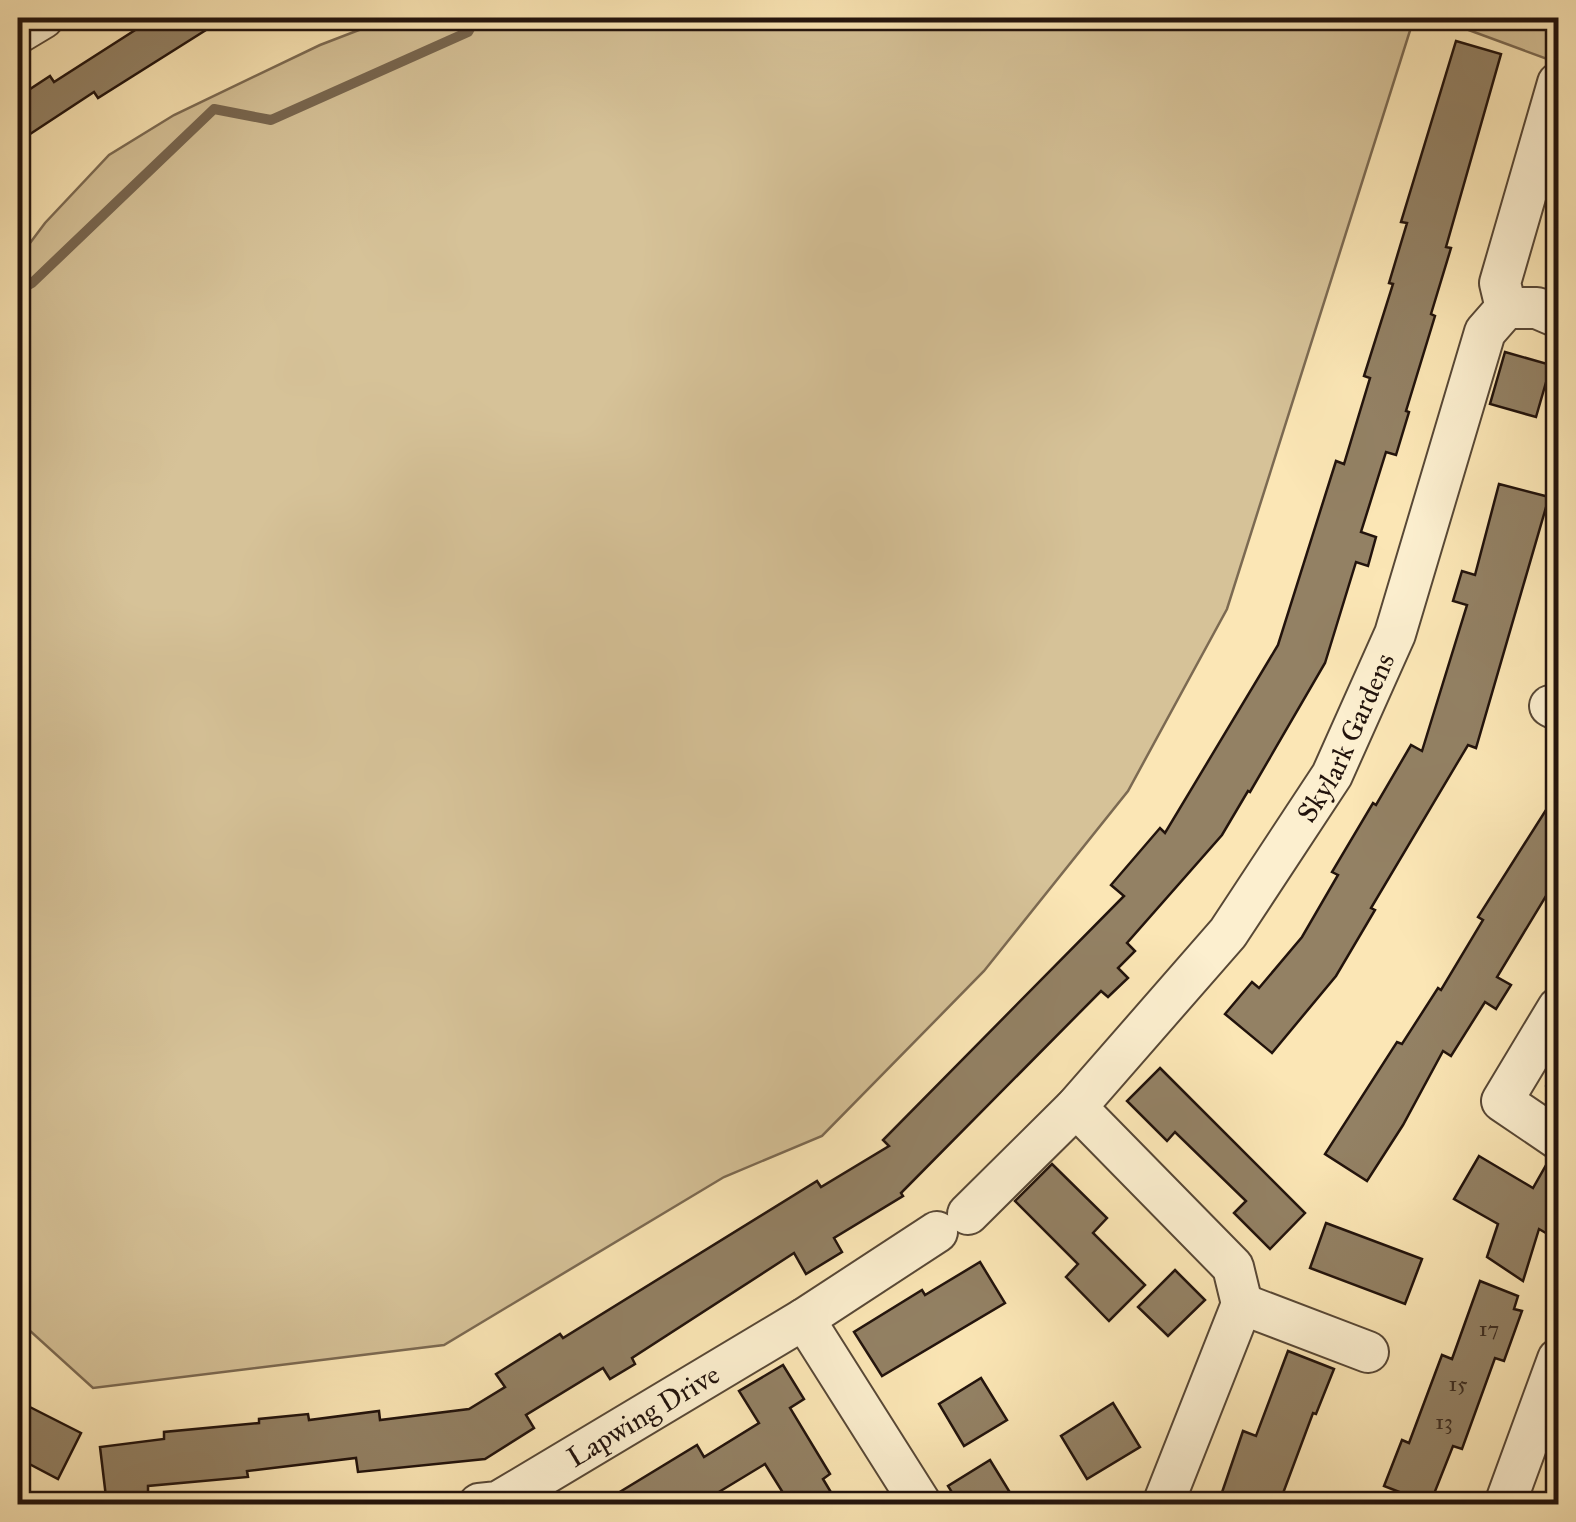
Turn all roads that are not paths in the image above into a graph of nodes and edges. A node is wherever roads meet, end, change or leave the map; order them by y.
1 (43, 18) edge
2 (18, 33) edge
3 (1558, 83) edge
4 (1506, 308) junction
5 (1558, 317) edge
6 (1558, 1008) edge
7 (1076, 1107) junction
8 (1558, 1138) edge
9 (952, 1223) joint
10 (1242, 1304) junction
11 (804, 1319) junction
12 (1368, 1352) dead end
13 (1558, 1359) edge
14 (1512, 1502) edge
15 (479, 1504) edge
16 (920, 1504) edge
17 (1163, 1504) edge

1 - 2 street
3 - 4 street
4 - 5 street
4 - 7 street, Skylark Gardens
6 - 8 street
7 - 9 street, Skylark Gardens
7 - 10 street
9 - 11 street, Lapwing Drive
10 - 12 street
10 - 17 street
11 - 15 street, Lapwing Drive
11 - 16 street
13 - 14 street

